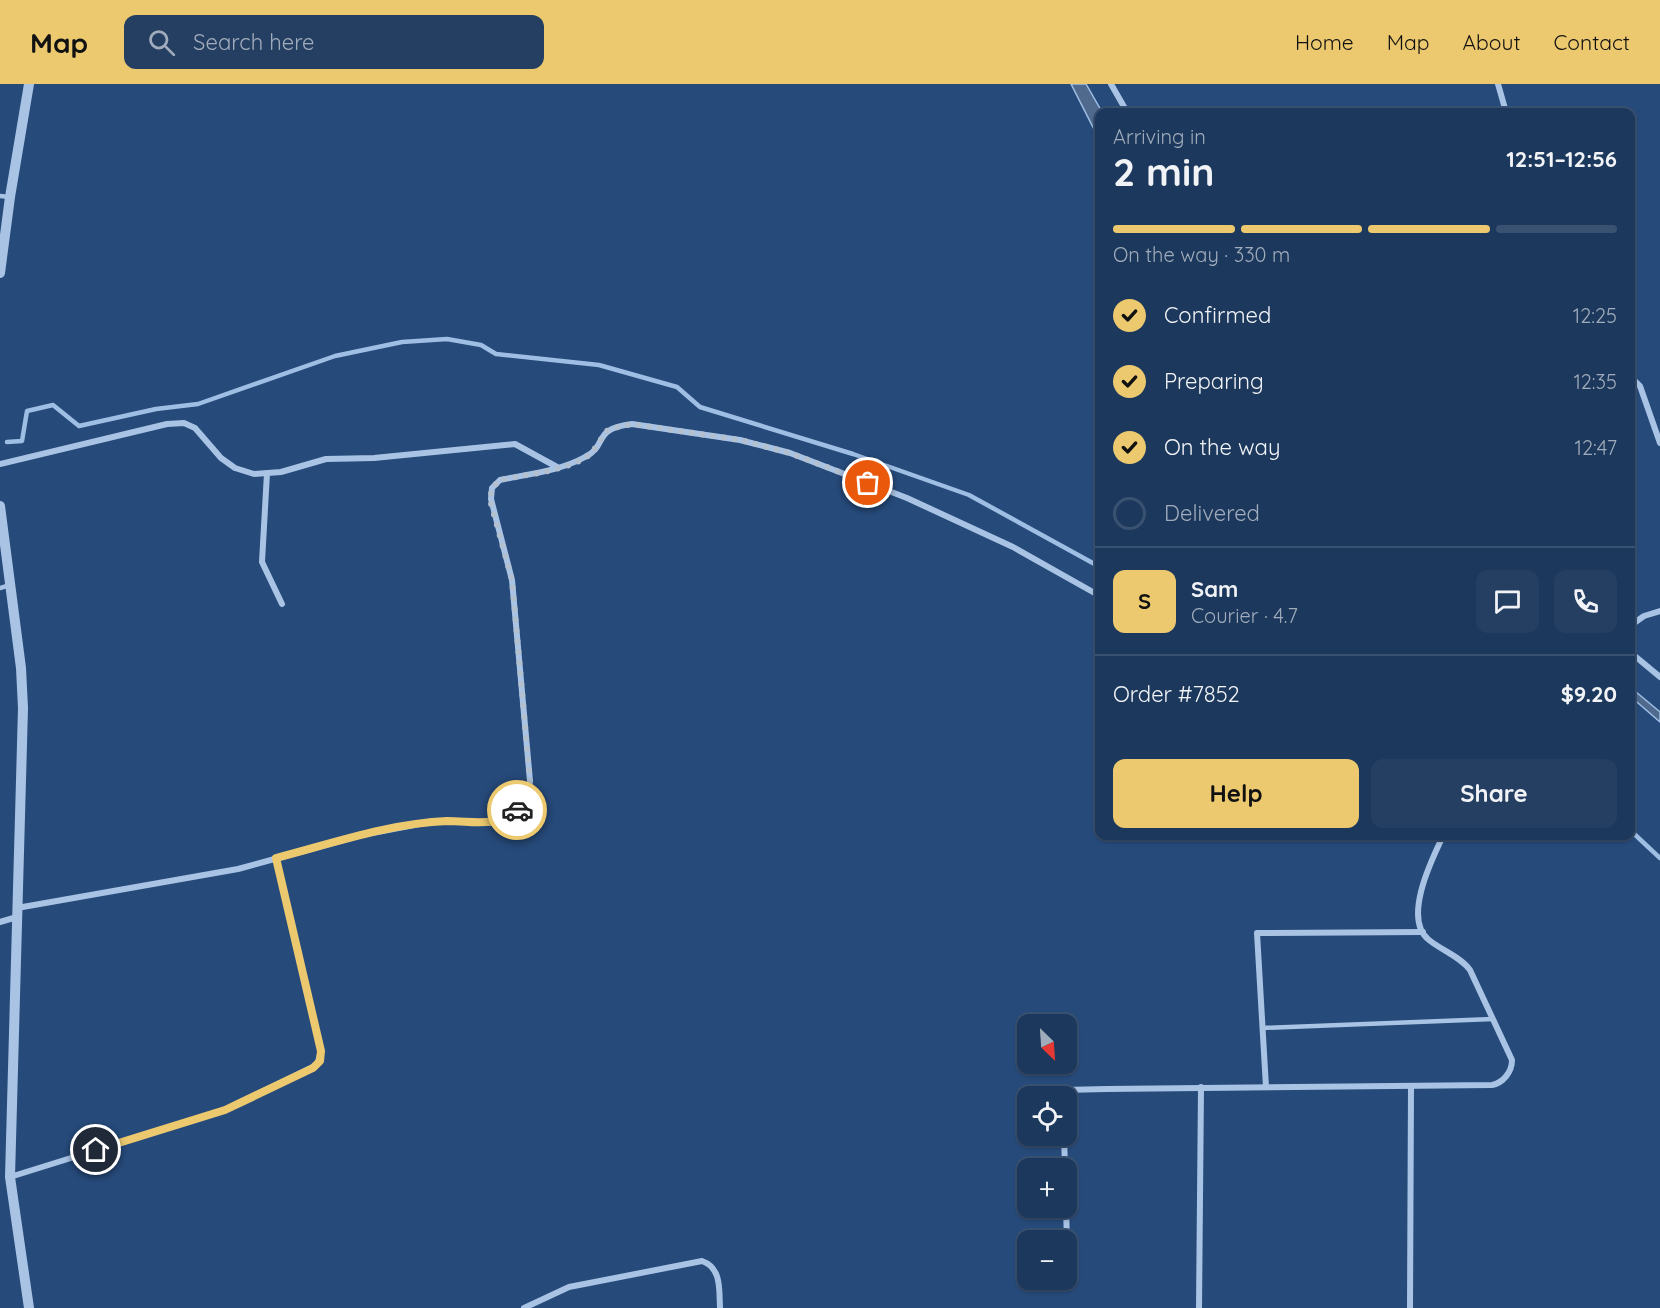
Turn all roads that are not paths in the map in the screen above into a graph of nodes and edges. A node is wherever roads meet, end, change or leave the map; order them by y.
1 (29, 84) edge
2 (1111, 84) edge
3 (1498, 84) edge
4 (1125, 108) edge
5 (1505, 108) edge
6 (5, 196) edge
7 (0, 273) edge
8 (1635, 381) edge
9 (1660, 443) edge
10 (0, 464) edge
11 (558, 467) junction
12 (267, 473) junction
13 (0, 506) edge
14 (5, 587) edge
15 (1095, 593) edge
16 (282, 604) dead end
17 (1660, 610) edge
18 (1635, 622) edge
19 (1635, 656) edge
20 (1660, 677) edge
21 (1441, 840) edge
22 (276, 858) junction
23 (17, 912) junction
24 (0, 922) edge
25 (1423, 932) junction
26 (1493, 1019) junction
27 (1262, 1028) junction
28 (1411, 1086) junction
29 (1200, 1087) junction
30 (1266, 1087) junction
31 (1077, 1090) edge
32 (10, 1177) junction
33 (29, 1308) edge
34 (524, 1308) edge
35 (720, 1308) edge
36 (1199, 1308) edge
37 (1410, 1308) edge

1 - 6 street
2 - 4 street
3 - 5 street
6 - 7 street
8 - 9 street
10 - 12 street
11 - 12 street
11 - 15 street
11 - 22 street
12 - 16 street
13 - 14 street
14 - 23 street
17 - 18 street
19 - 20 street
21 - 25 street
22 - 23 street
22 - 32 street
23 - 24 street
23 - 32 street
25 - 26 street
25 - 27 street
26 - 27 lane
26 - 28 street
27 - 30 street
28 - 30 street
28 - 37 street
29 - 30 street
29 - 31 street
29 - 36 street
32 - 33 street
34 - 35 street

